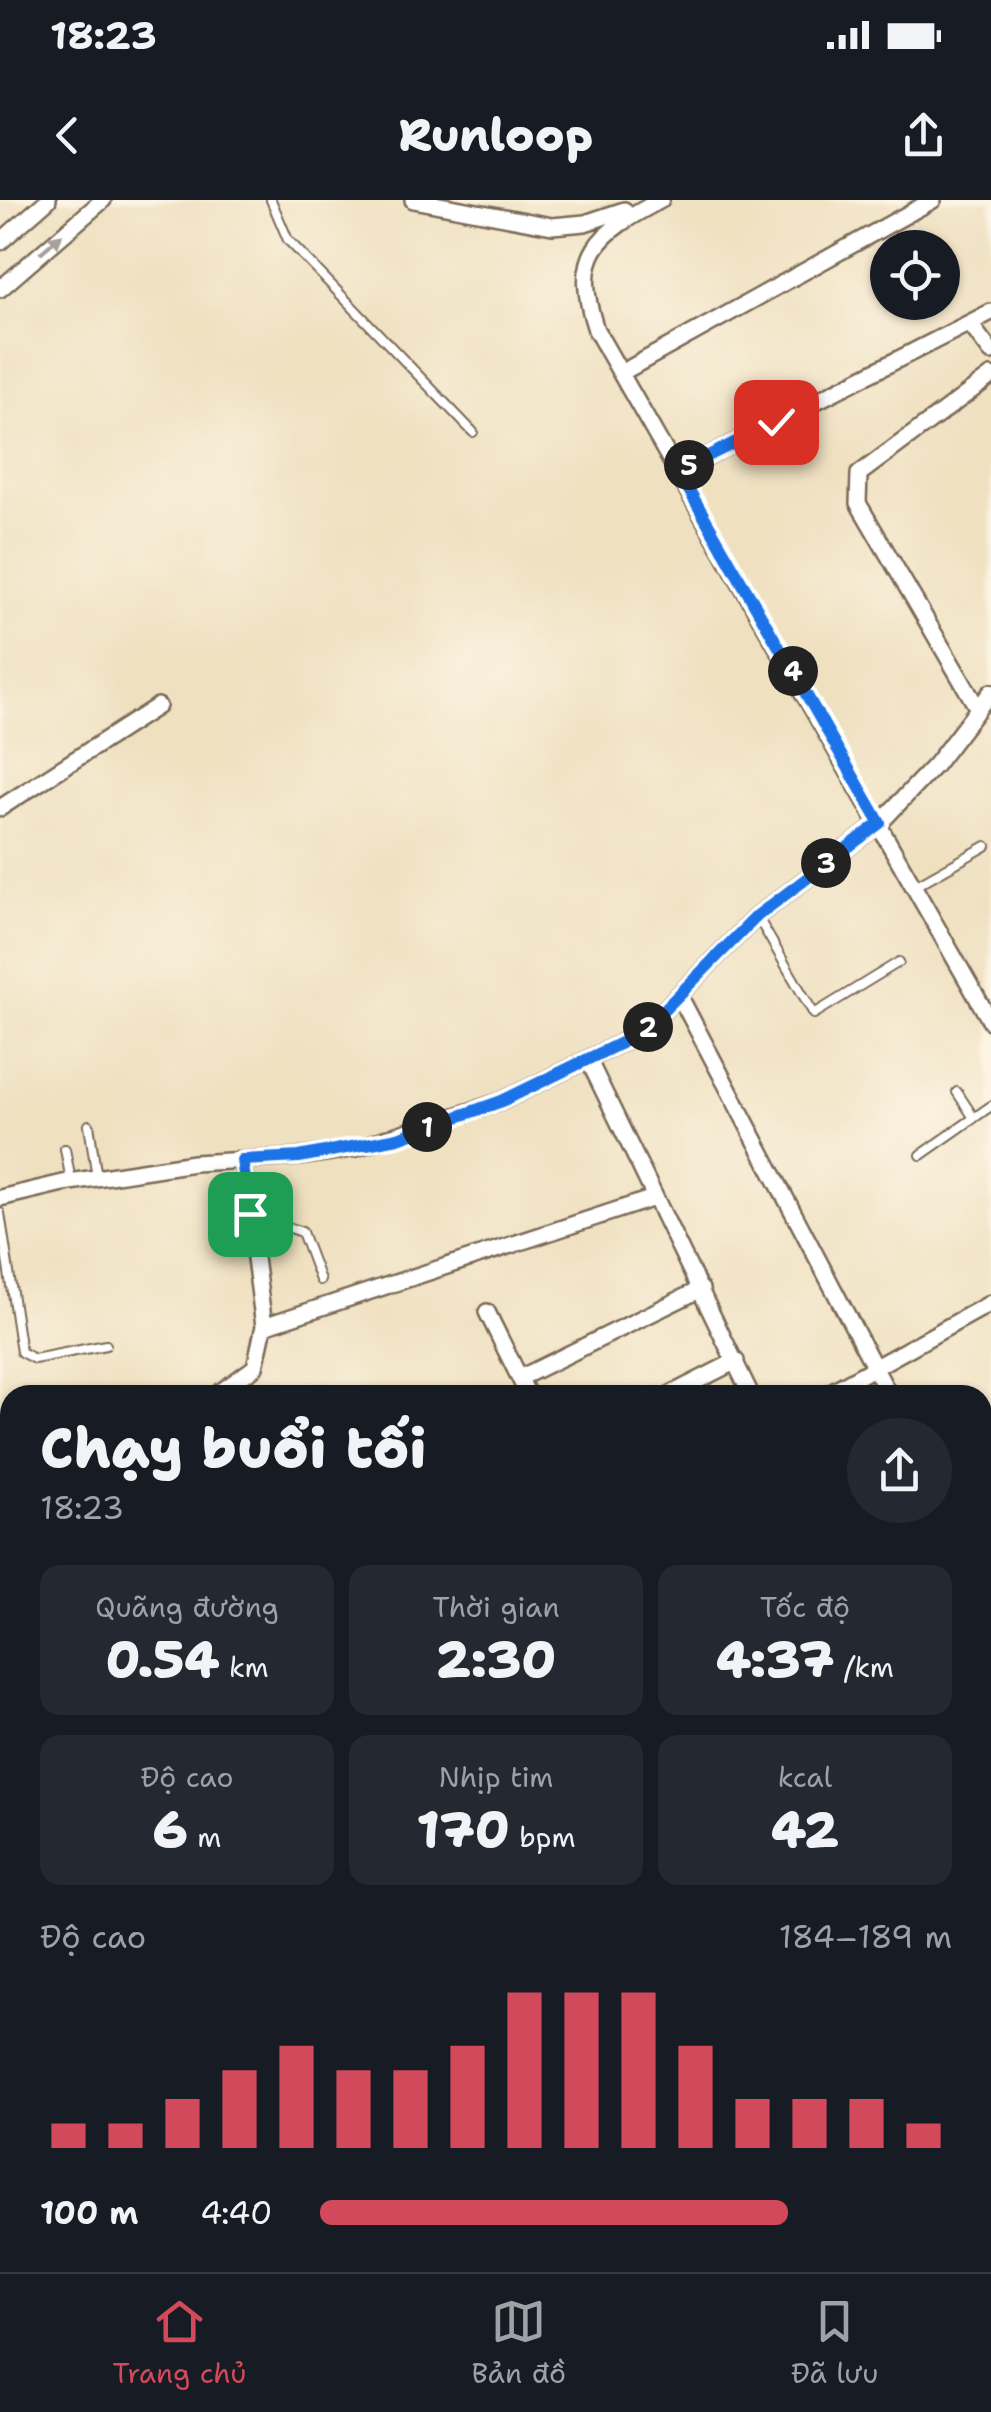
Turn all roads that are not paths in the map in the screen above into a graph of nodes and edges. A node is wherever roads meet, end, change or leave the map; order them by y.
1 (48, 200) edge
2 (103, 200) edge
3 (271, 200) edge
4 (413, 200) edge
5 (661, 200) edge
6 (933, 200) edge
7 (623, 210) edge
8 (0, 242) edge
9 (0, 289) edge
10 (991, 312) edge
11 (970, 324) junction
12 (991, 352) edge
13 (621, 373) junction
14 (991, 376) edge
15 (472, 432) dead end
16 (678, 471) junction
17 (991, 692) edge
18 (158, 706) dead end
19 (978, 708) junction
20 (0, 808) edge
21 (880, 823) junction
22 (986, 846) dead end
23 (915, 886) junction
24 (757, 916) junction
25 (898, 962) dead end
26 (680, 995) junction
27 (991, 1022) edge
28 (588, 1059) junction
29 (957, 1092) dead end
30 (991, 1106) edge
31 (974, 1118) junction
32 (89, 1124) dead end
33 (65, 1149) dead end
34 (921, 1156) dead end
35 (242, 1160) junction
36 (98, 1178) junction
37 (71, 1182) junction
38 (0, 1198) edge
39 (654, 1198) junction
40 (0, 1212) edge
41 (250, 1214) junction
42 (320, 1280) dead end
43 (701, 1289) junction
44 (991, 1302) edge
45 (488, 1312) dead end
46 (264, 1326) junction
47 (106, 1345) dead end
48 (736, 1362) junction
49 (876, 1370) junction
50 (520, 1378) junction
51 (230, 1385) edge
52 (523, 1385) edge
53 (689, 1385) edge
54 (746, 1385) edge
55 (845, 1385) edge
56 (884, 1385) edge

1 - 8 street
9 -> 2 street
3 - 15 lane
4 - 7 street
5 - 7 street
6 - 13 street
7 - 13 street
10 - 11 street
11 - 12 street
11 - 16 street
13 - 16 street
14 - 19 street
16 - 21 street
17 - 19 street
18 - 20 street
19 - 21 street
21 - 23 street
21 - 24 street
22 - 23 lane
23 - 27 street
24 - 25 lane
24 - 26 street
26 - 28 street
26 - 49 street
28 - 35 street
28 - 39 street
29 - 31 lane
30 - 31 lane
31 - 34 lane
32 - 36 lane
33 - 37 lane
35 - 36 street
35 - 41 street
36 - 37 street
37 - 38 street
39 - 43 street
39 - 46 street
40 - 47 lane
41 - 42 lane
41 - 46 street
43 - 48 street
43 - 50 street
44 - 49 street
45 - 50 street
46 - 51 street
48 - 53 street
48 - 54 street
49 - 55 street
49 - 56 street
50 - 52 street

